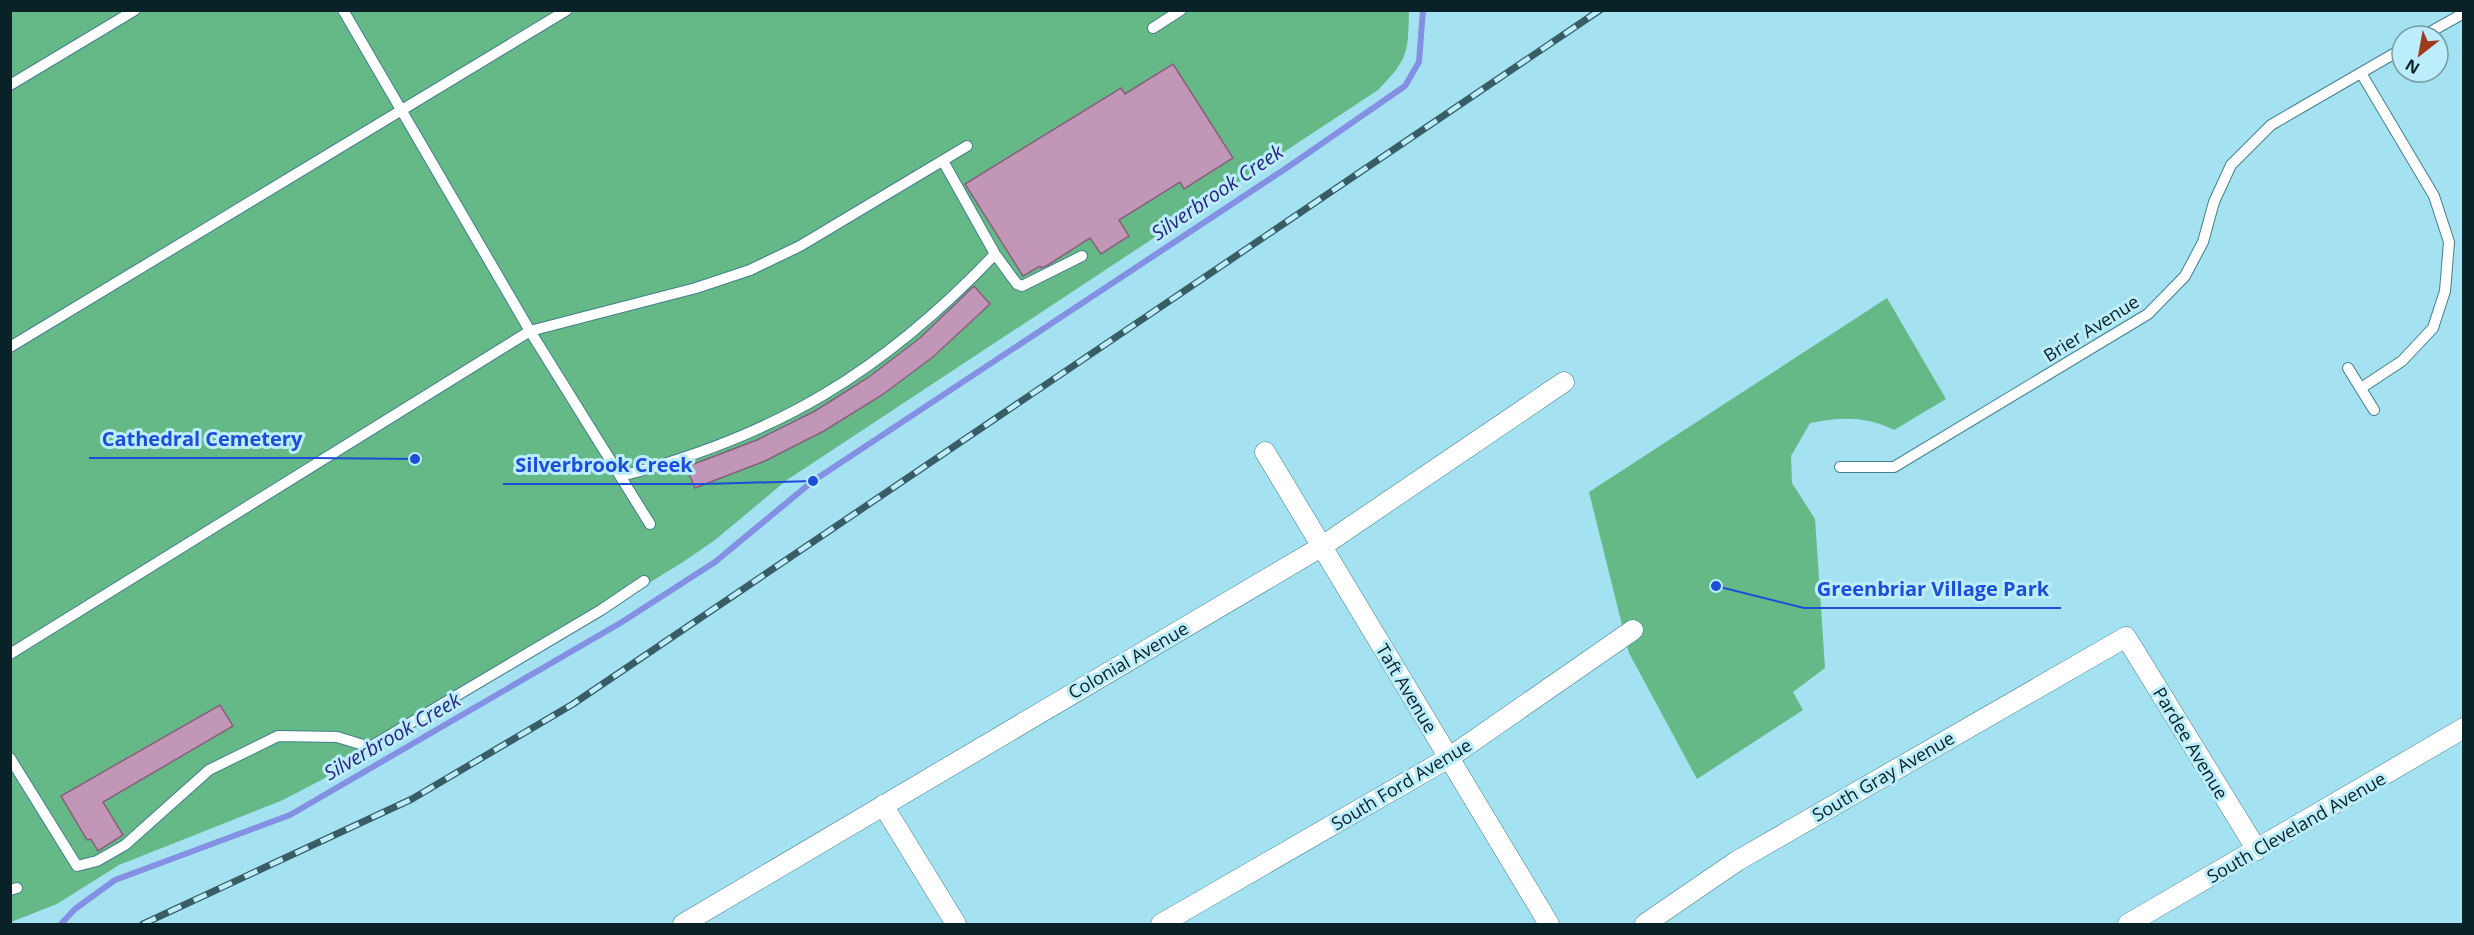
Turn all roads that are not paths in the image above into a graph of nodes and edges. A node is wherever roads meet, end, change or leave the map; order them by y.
1 (135, 10) edge
2 (343, 10) edge
3 (567, 10) edge
4 (1181, 10) edge
5 (2463, 12) edge
6 (2443, 24) edge
7 (1153, 28) dead end
8 (2390, 56) edge
9 (2361, 73) junction
10 (10, 85) edge
11 (402, 110) junction
12 (967, 146) dead end
13 (943, 161) junction
14 (995, 254) junction
15 (1082, 256) dead end
16 (530, 331) junction
17 (10, 347) edge
18 (2348, 368) dead end
19 (1564, 382) dead end
20 (2361, 388) junction
21 (2374, 410) dead end
22 (1265, 452) dead end
23 (1840, 467) dead end
24 (621, 476) junction
25 (650, 524) dead end
26 (1321, 547) junction
27 (645, 581) dead end
28 (1633, 630) dead end
29 (2126, 636) joint
30 (10, 654) edge
31 (2463, 728) edge
32 (1450, 757) junction
33 (10, 758) edge
34 (883, 805) junction
35 (2257, 850) junction
36 (683, 924) edge
37 (956, 924) edge
38 (1161, 924) edge
39 (1550, 924) edge
40 (1645, 924) edge
41 (2127, 924) edge

1 - 10 lane
2 - 11 lane
3 - 11 lane
4 - 7 lane
5 - 6 lane
8 - 9 lane, Brier Avenue
9 - 20 lane
9 - 23 lane, Brier Avenue
11 - 16 lane
11 - 17 lane
12 - 13 lane
13 - 14 lane
13 - 16 lane
14 - 15 lane
14 - 24 lane
16 - 24 lane
16 - 30 lane
18 - 20 lane
19 - 26 street, Colonial Avenue
20 - 21 lane
22 - 26 street, Taft Avenue
24 - 25 lane
26 - 32 street, Taft Avenue
26 - 34 street, Colonial Avenue
27 - 33 lane
28 - 32 street, South Ford Avenue
29 - 35 street, Pardee Avenue
29 - 40 street, South Gray Avenue
31 - 35 street, South Cleveland Avenue
32 - 38 street, South Ford Avenue
32 - 39 street, Taft Avenue
34 - 36 street, Colonial Avenue
34 - 37 street
35 - 41 street, South Cleveland Avenue

